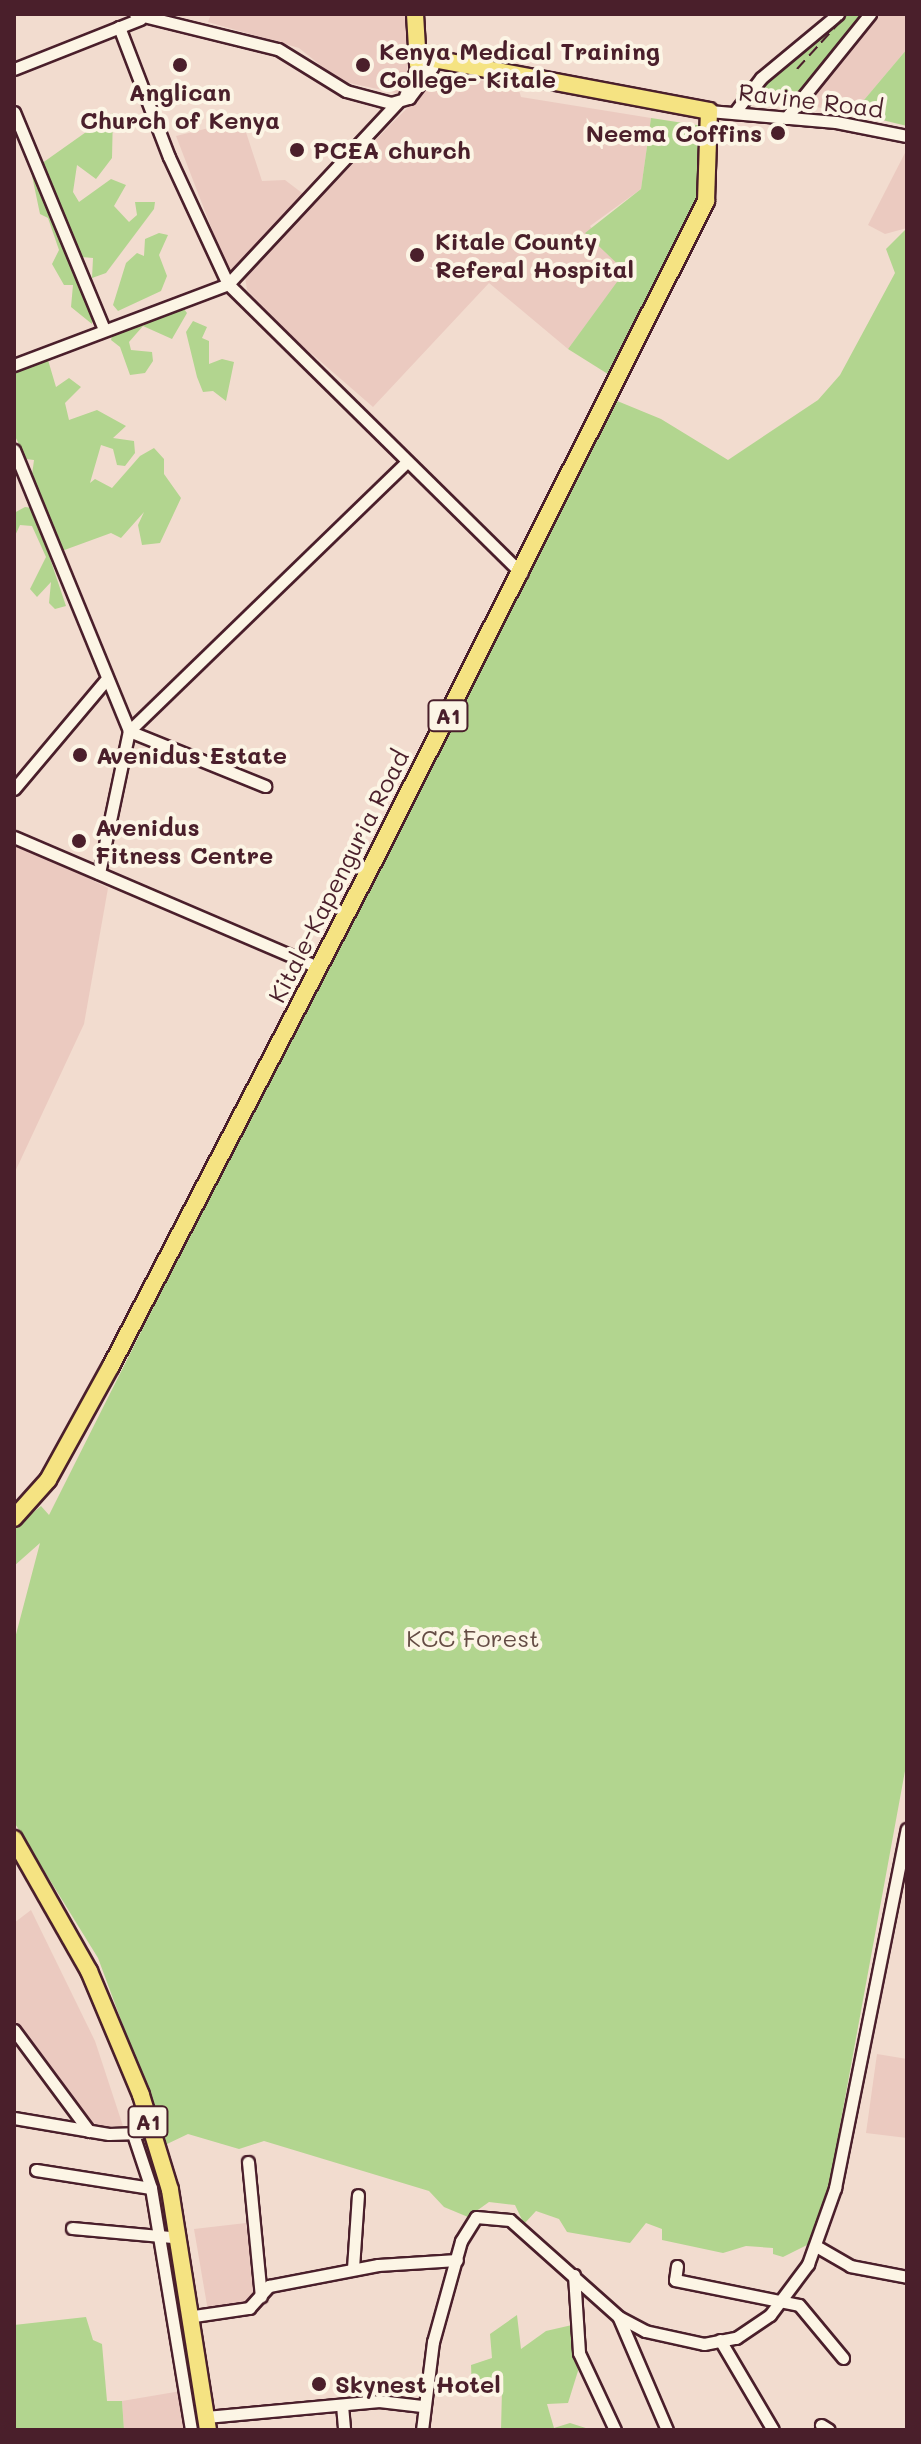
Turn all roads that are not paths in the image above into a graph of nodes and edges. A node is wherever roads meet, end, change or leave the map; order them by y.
1 (838, 14) edge
2 (870, 14) edge
3 (138, 16) edge
4 (416, 21) edge
5 (119, 27) junction
6 (425, 61) junction
7 (14, 69) edge
8 (401, 101) junction
9 (709, 111) junction
10 (14, 112) edge
11 (735, 112) junction
12 (786, 118) junction
13 (907, 136) edge
14 (228, 284) junction
15 (104, 329) junction
16 (14, 365) edge
17 (14, 450) edge
18 (407, 462) junction
19 (521, 573) junction
20 (105, 681) junction
21 (129, 731) junction
22 (265, 786) dead end
23 (14, 789) edge
24 (14, 837) edge
25 (99, 873) junction
26 (317, 967) junction
27 (14, 1518) edge
28 (907, 1829) edge
29 (14, 1839) edge
30 (14, 2030) edge
31 (14, 2118) edge
32 (150, 2129) junction
33 (89, 2131) junction
34 (133, 2134) junction
35 (248, 2162) dead end
36 (36, 2170) dead end
37 (151, 2188) junction
38 (358, 2195) dead end
39 (72, 2228) dead end
40 (171, 2236) junction
41 (816, 2246) junction
42 (457, 2260) junction
43 (677, 2266) dead end
44 (353, 2268) junction
45 (574, 2275) junction
46 (907, 2277) edge
47 (261, 2296) junction
48 (784, 2298) junction
49 (194, 2316) junction
50 (619, 2317) junction
51 (720, 2340) junction
52 (843, 2358) dead end
53 (342, 2405) junction
54 (422, 2406) junction
55 (207, 2424) edge
56 (191, 2430) edge
57 (344, 2430) edge
58 (422, 2430) edge
59 (615, 2430) edge
60 (667, 2430) edge
61 (773, 2430) edge

1 - 11 street
2 - 12 street
3 - 5 street
3 - 8 street
4 - 6 highway
5 - 7 street
5 - 14 street
6 - 8 street
6 - 9 highway
8 - 14 street
9 - 11 street, Ravine Road
9 - 19 highway, Kitale-Kapenguria Road / A1
10 - 15 street
11 - 12 street, Ravine Road
12 - 13 street, Ravine Road
14 - 15 street
14 - 18 street
15 - 16 street
17 - 20 street
18 - 19 street
18 - 21 street
19 - 26 highway, Kitale-Kapenguria Road / A1
20 - 21 street
20 - 23 street
21 - 22 street
21 - 25 street
24 - 25 street
25 - 26 street
26 - 27 highway, Kitale-Kapenguria Road / A1
28 - 41 street
29 - 32 highway, A1
30 - 33 street
31 - 33 street
32 - 34 street
32 - 40 highway, A1
33 - 34 street
34 - 37 street
35 - 47 street
36 - 37 street
37 - 40 street
38 - 44 street
39 - 40 street
40 - 49 highway, A1
40 - 56 street
41 - 46 street
41 - 48 street
42 - 44 street
42 - 45 street
42 - 54 street
43 - 48 street
44 - 47 street
45 - 50 street
45 - 59 street
47 - 49 street
48 - 51 street
48 - 52 street
49 - 55 highway, A1
50 - 51 street
50 - 60 street
51 - 61 street
53 - 54 street
53 - 55 street
53 - 57 street
54 - 58 street

